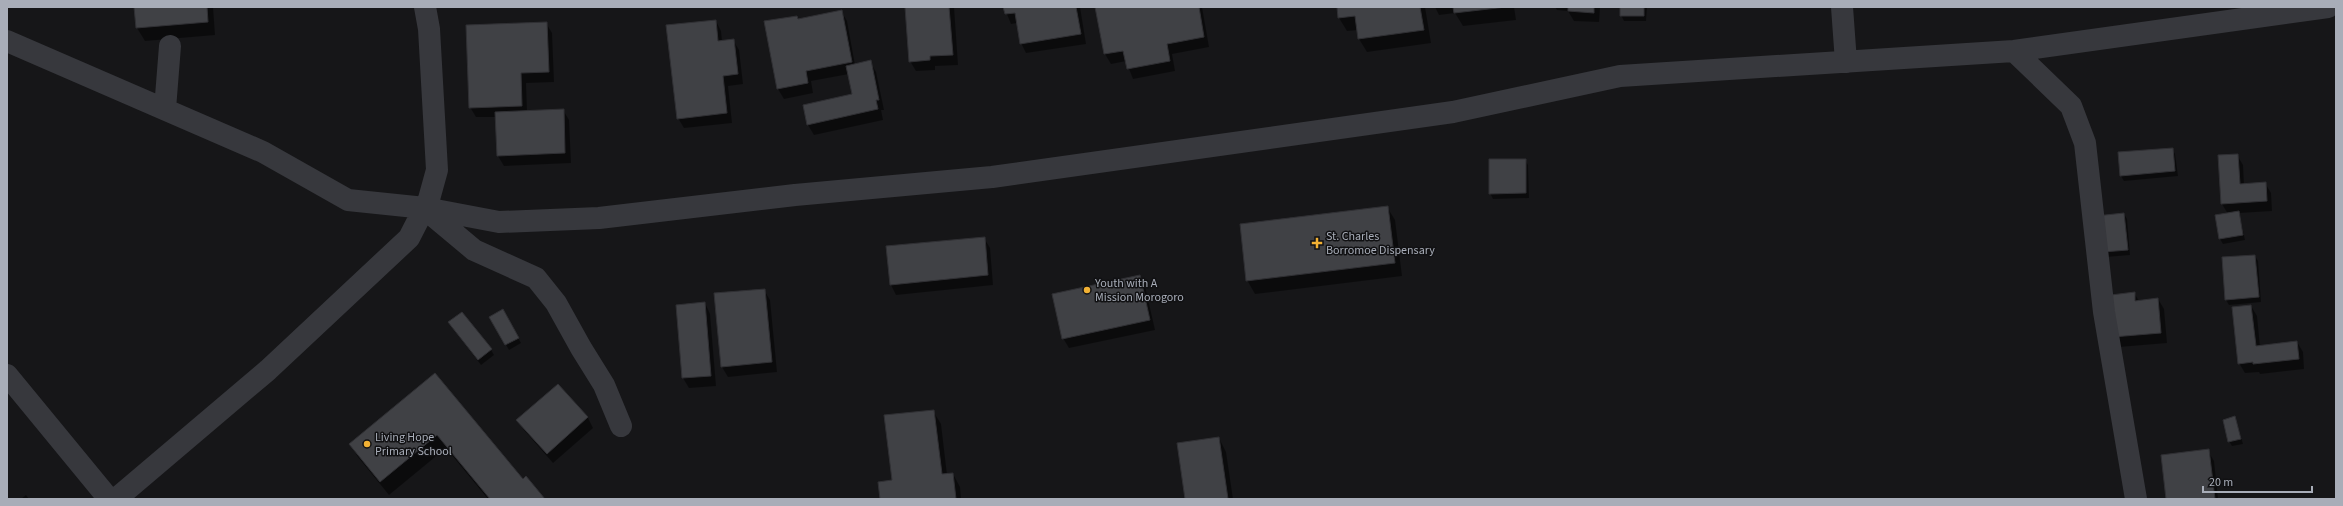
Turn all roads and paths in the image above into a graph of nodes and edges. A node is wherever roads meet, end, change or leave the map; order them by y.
1 (425, 7) edge
2 (1842, 7) edge
3 (2328, 7) edge
4 (7, 41) edge
5 (170, 46) dead end
6 (2014, 51) junction
7 (1846, 62) junction
8 (165, 109) junction
9 (425, 208) junction
10 (7, 376) edge
11 (621, 426) dead end
12 (109, 499) edge
13 (116, 499) edge
14 (2136, 499) edge

1 - 9 street
2 - 7 street
3 - 6 street
4 - 8 street
5 - 8 street
6 - 7 street
6 - 14 street
7 - 9 street
8 - 9 street
9 - 11 street
9 - 13 street
10 - 12 street

